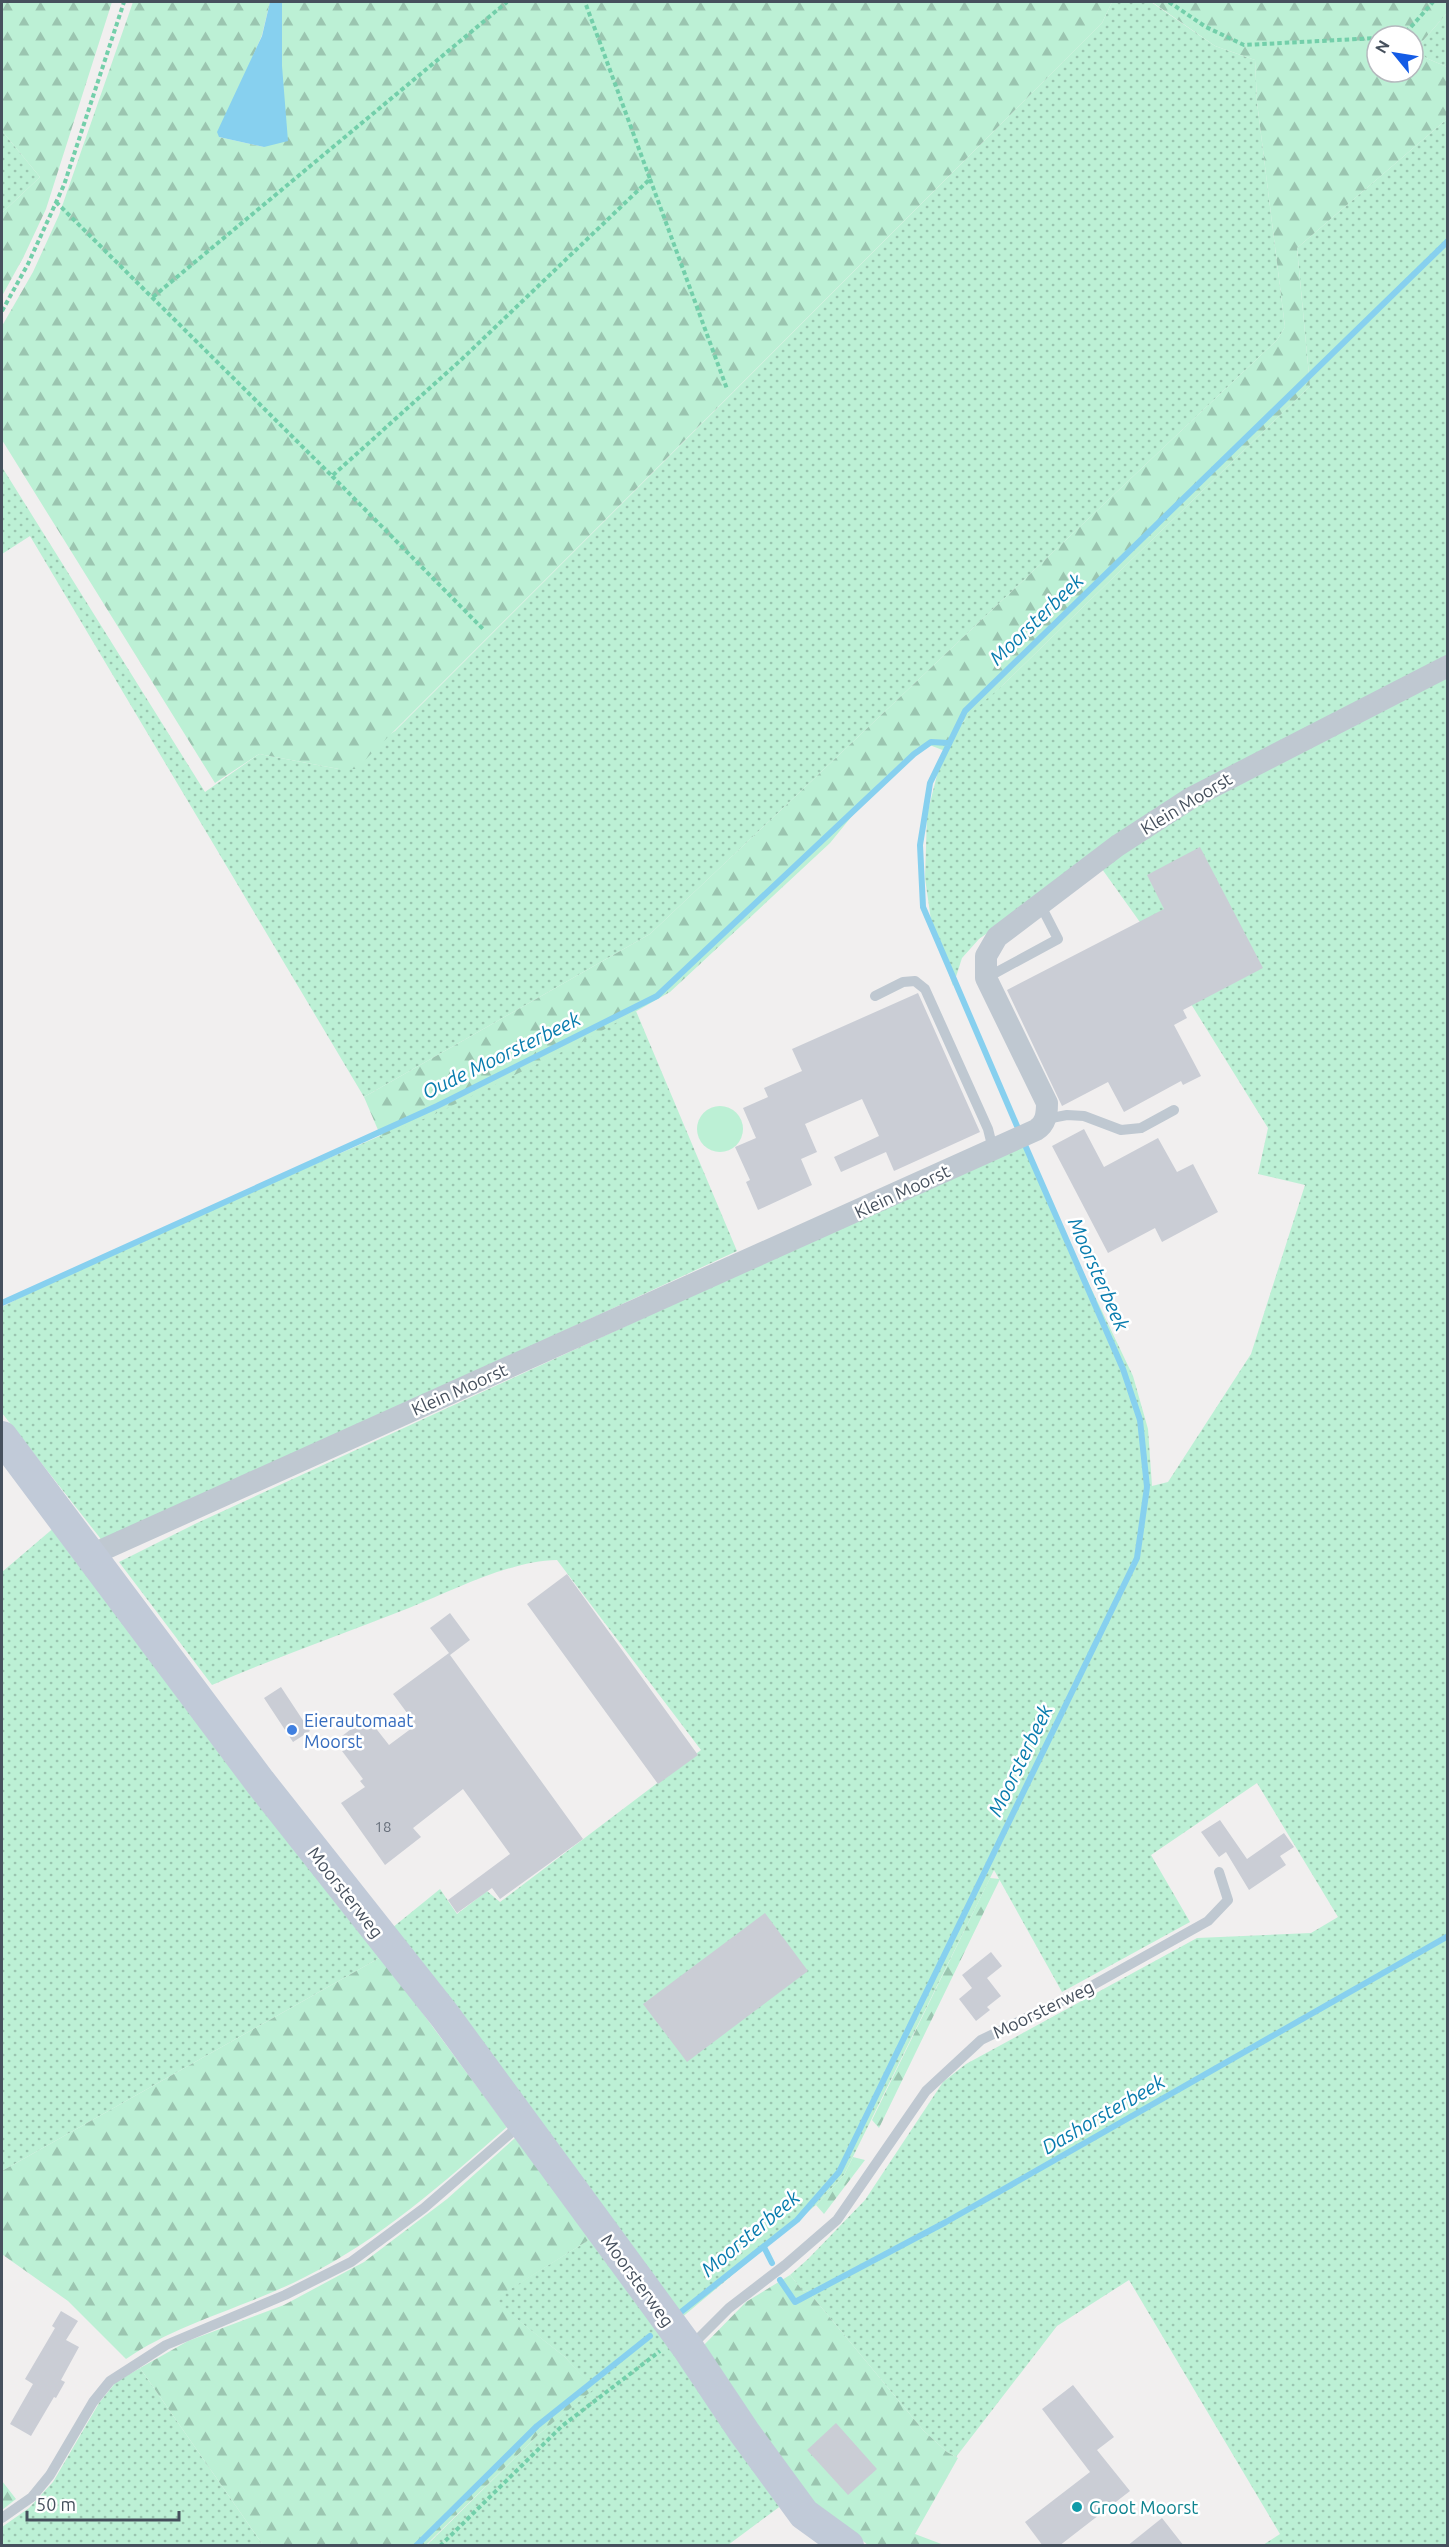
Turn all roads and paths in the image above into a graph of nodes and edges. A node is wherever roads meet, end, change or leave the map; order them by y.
1 (124, 2) edge
2 (507, 2) edge
3 (585, 2) edge
4 (1169, 2) edge
5 (1433, 2) edge
6 (1414, 24) edge
7 (1365, 39) edge
8 (650, 178) junction
9 (56, 202) junction
10 (153, 297) junction
11 (2, 311) edge
12 (727, 389) dead end
13 (332, 476) junction
14 (484, 630) dead end
15 (1448, 666) edge
16 (1040, 904) junction
17 (986, 978) junction
18 (875, 996) dead end
19 (1174, 1110) dead end
20 (1046, 1119) junction
21 (993, 1149) junction
22 (2, 1437) edge
23 (91, 1555) junction
24 (1219, 1872) dead end
25 (523, 2122) junction
26 (684, 2342) junction
27 (2, 2518) edge
28 (440, 2546) edge
29 (848, 2546) edge

1 - 9 path
2 - 10 path
3 - 8 path
4 - 7 path
5 - 6 path
8 - 12 path
8 - 13 path
9 - 10 path
9 - 11 path
10 - 13 path
13 - 14 path
15 - 16 street, Klein Moorst
16 - 17 street, Klein Moorst
16 - 17 lane
17 - 20 street
18 - 21 lane
19 - 20 lane
20 - 21 street, Klein Moorst
21 - 23 street, Klein Moorst
22 - 23 street, Moorsterweg
23 - 25 street, Moorsterweg
24 - 26 lane, Moorsterweg
25 - 26 street, Moorsterweg
25 - 27 lane
26 - 28 path
26 - 29 street, Moorsterweg

